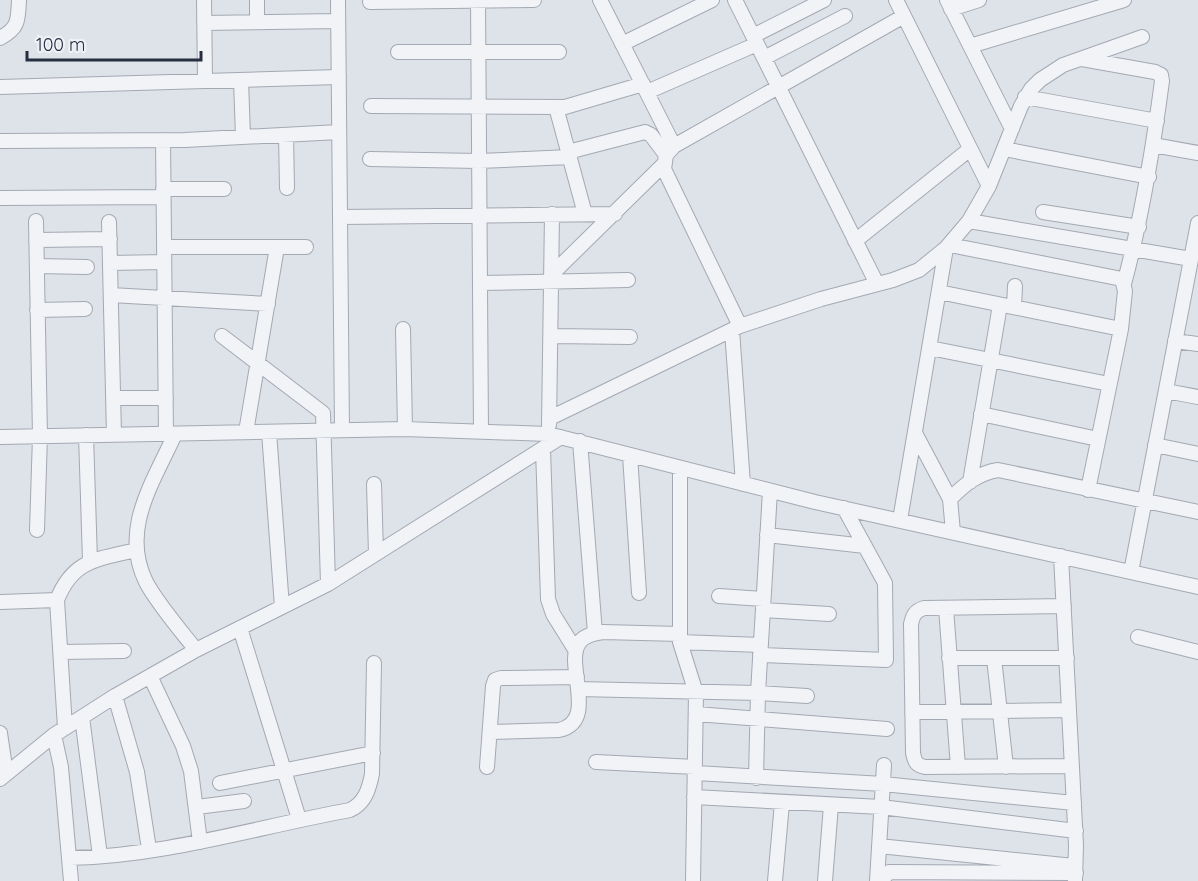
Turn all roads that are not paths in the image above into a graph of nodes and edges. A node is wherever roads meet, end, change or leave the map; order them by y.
1 (19, 0) edge
2 (204, 0) edge
3 (257, 0) edge
4 (338, 0) edge
5 (478, 0) edge
6 (534, 0) edge
7 (600, 0) edge
8 (712, 0) edge
9 (735, 0) edge
10 (824, 0) edge
11 (896, 0) edge
12 (979, 0) edge
13 (1124, 0) edge
14 (370, 2) dead end
15 (804, 4) edge
16 (949, 5) edge
17 (845, 16) dead end
18 (904, 16) junction
19 (338, 21) junction
20 (257, 22) junction
21 (204, 23) junction
22 (1142, 37) dead end
23 (0, 38) edge
24 (755, 40) junction
25 (622, 44) junction
26 (970, 46) junction
27 (398, 52) dead end
28 (478, 52) junction
29 (559, 52) dead end
30 (764, 58) junction
31 (1080, 59) junction
32 (339, 77) junction
33 (205, 80) junction
34 (241, 80) junction
35 (0, 87) edge
36 (778, 87) junction
37 (645, 88) junction
38 (1025, 97) junction
39 (371, 106) dead end
40 (478, 107) junction
41 (556, 107) junction
42 (1156, 121) junction
43 (1012, 129) junction
44 (339, 132) junction
45 (286, 135) junction
46 (243, 137) junction
47 (162, 140) junction
48 (0, 141) edge
49 (1153, 145) junction
50 (970, 149) junction
51 (1004, 149) junction
52 (1198, 153) edge
53 (569, 154) junction
54 (668, 155) junction
55 (370, 159) dead end
56 (479, 161) junction
57 (1149, 177) junction
58 (989, 186) junction
59 (287, 188) dead end
60 (224, 189) dead end
61 (163, 193) junction
62 (0, 198) edge
63 (1043, 212) dead end
64 (552, 214) junction
65 (585, 214) junction
66 (615, 214) junction
67 (479, 215) junction
68 (340, 217) junction
69 (36, 221) dead end
70 (969, 221) junction
71 (109, 222) dead end
72 (1198, 223) edge
73 (1139, 227) junction
74 (110, 239) junction
75 (36, 240) junction
76 (855, 241) junction
77 (948, 246) junction
78 (164, 247) junction
79 (277, 247) junction
80 (306, 247) dead end
81 (1134, 250) junction
82 (1191, 259) junction
83 (164, 262) junction
84 (110, 263) junction
85 (37, 266) junction
86 (87, 267) dead end
87 (552, 277) junction
88 (628, 280) dead end
89 (480, 283) junction
90 (877, 284) junction
91 (1124, 284) junction
92 (1014, 286) dead end
93 (1192, 286) edge
94 (939, 292) junction
95 (111, 295) junction
96 (165, 298) junction
97 (268, 304) junction
98 (1007, 306) junction
99 (85, 309) dead end
100 (37, 310) junction
101 (736, 328) junction
102 (403, 329) dead end
103 (1121, 329) junction
104 (222, 336) dead end
105 (552, 336) junction
106 (630, 337) dead end
107 (1175, 341) junction
108 (1198, 344) edge
109 (930, 348) junction
110 (990, 359) junction
111 (258, 363) junction
112 (1109, 384) junction
113 (1166, 391) junction
114 (1198, 397) edge
115 (113, 398) junction
116 (166, 398) junction
117 (981, 414) junction
118 (550, 418) junction
119 (405, 429) junction
120 (324, 430) junction
121 (342, 430) junction
122 (481, 430) junction
123 (246, 432) junction
124 (269, 432) junction
125 (915, 433) junction
126 (171, 434) junction
127 (86, 435) junction
128 (114, 435) junction
129 (40, 436) junction
130 (555, 436) junction
131 (0, 437) edge
132 (1098, 439) junction
133 (580, 441) junction
134 (1155, 445) junction
135 (543, 449) junction
136 (1198, 454) edge
137 (630, 455) junction
138 (680, 469) junction
139 (969, 482) junction
140 (374, 484) dead end
141 (743, 484) junction
142 (1088, 490) junction
143 (770, 491) junction
144 (950, 499) junction
145 (1144, 502) junction
146 (844, 508) junction
147 (1198, 512) edge
148 (900, 520) junction
149 (37, 530) dead end
150 (953, 532) junction
151 (768, 535) junction
152 (865, 546) junction
153 (136, 550) junction
154 (376, 554) junction
155 (1062, 556) junction
156 (90, 561) junction
157 (1131, 572) junction
158 (328, 584) junction
159 (1198, 587) edge
160 (639, 593) dead end
161 (718, 596) dead end
162 (57, 600) junction
163 (0, 602) edge
164 (763, 605) junction
165 (1064, 606) junction
166 (282, 607) junction
167 (946, 608) junction
168 (829, 614) dead end
169 (240, 628) junction
170 (595, 633) junction
171 (1138, 637) dead end
172 (680, 638) junction
173 (196, 650) junction
174 (760, 650) junction
175 (124, 651) dead end
176 (576, 651) junction
177 (61, 652) junction
178 (1198, 652) edge
179 (950, 658) junction
180 (994, 658) junction
181 (1067, 658) junction
182 (374, 663) dead end
183 (150, 676) junction
184 (578, 683) junction
185 (696, 693) junction
186 (758, 693) junction
187 (115, 696) junction
188 (807, 696) dead end
189 (1069, 710) junction
190 (953, 711) junction
191 (1000, 711) junction
192 (912, 712) junction
193 (696, 714) junction
194 (82, 717) junction
195 (757, 719) junction
196 (887, 729) dead end
197 (60, 731) junction
198 (490, 732) junction
199 (0, 733) edge
200 (373, 753) junction
201 (596, 762) dead end
202 (884, 765) dead end
203 (1072, 766) junction
204 (957, 767) junction
205 (1006, 767) junction
206 (487, 768) dead end
207 (695, 770) junction
208 (284, 771) junction
209 (3, 776) edge
210 (756, 778) junction
211 (220, 783) dead end
212 (883, 784) junction
213 (694, 797) junction
214 (244, 801) dead end
215 (782, 803) junction
216 (1074, 803) junction
217 (831, 805) junction
218 (196, 807) junction
219 (881, 807) junction
220 (299, 819) junction
221 (1076, 831) junction
222 (200, 842) junction
223 (879, 846) junction
224 (149, 849) junction
225 (100, 856) junction
226 (70, 858) junction
227 (1076, 873) edge
228 (71, 881) edge
229 (693, 881) edge
230 (775, 881) edge
231 (825, 881) edge
232 (879, 881) edge

1 - 23 street
2 - 21 street
3 - 20 street
4 - 19 street
5 - 6 street
5 - 14 street
5 - 28 street
7 - 25 street
8 - 25 street
9 - 24 street
10 - 15 street
11 - 18 street
12 - 16 street
13 - 26 street
15 - 24 street
16 - 26 street
17 - 30 street
18 - 36 street
18 - 50 street
19 - 20 street
19 - 32 street
20 - 21 street
21 - 33 street
22 - 31 street
24 - 30 street
24 - 37 street
25 - 37 street
26 - 43 street
27 - 28 street
28 - 29 street
28 - 40 street
30 - 36 street
31 - 38 street
31 - 42 street
32 - 34 street
32 - 44 street
33 - 34 street
33 - 35 street
34 - 46 street
36 - 54 street
36 - 76 street
37 - 41 street
37 - 54 street
38 - 42 street
38 - 43 street
39 - 40 street
40 - 41 street
40 - 56 street
41 - 53 street
42 - 49 street
43 - 51 street
44 - 45 street
44 - 68 street
45 - 46 street
45 - 59 street
46 - 47 street
47 - 48 street
47 - 61 street
49 - 52 street
49 - 57 street
50 - 58 street
50 - 76 street
51 - 57 street
51 - 58 street
53 - 54 street
53 - 56 street
53 - 65 street
54 - 66 street
54 - 101 street
55 - 56 street
56 - 67 street
57 - 73 street
58 - 70 street
60 - 61 street
61 - 62 street
61 - 78 street
63 - 73 street
64 - 65 street
64 - 67 street
64 - 87 street
65 - 66 street
66 - 87 street
67 - 68 street
67 - 89 street
68 - 121 street
69 - 75 street
70 - 77 street
70 - 81 street
71 - 74 street
72 - 82 street
73 - 81 street
74 - 75 street
74 - 84 street
75 - 85 street
76 - 90 street
77 - 90 street
77 - 91 street
77 - 94 street
78 - 79 street
78 - 83 street
79 - 80 street
79 - 97 street
81 - 82 street
81 - 91 street
82 - 93 street
83 - 84 street
83 - 96 street
84 - 95 street
85 - 86 street
85 - 100 street
87 - 88 street
87 - 89 street
87 - 105 street
89 - 122 street
90 - 101 street
91 - 103 street
92 - 98 street
93 - 107 street
94 - 98 street
94 - 109 street
95 - 96 street
95 - 115 street
96 - 97 street
96 - 116 street
97 - 111 street
98 - 103 street
98 - 110 street
99 - 100 street
100 - 129 street
101 - 118 street
101 - 141 street
102 - 119 street
103 - 112 street
104 - 111 street
105 - 106 street
105 - 118 street
107 - 108 street
107 - 113 street
109 - 110 street
109 - 125 street
110 - 112 street
110 - 117 street
111 - 120 street
111 - 123 street
112 - 132 street
113 - 114 street
113 - 134 street
115 - 116 street
115 - 128 street
116 - 126 street
117 - 132 street
117 - 139 street
118 - 130 street
119 - 121 street
119 - 122 street
120 - 121 street
120 - 124 street
120 - 158 street
122 - 130 street
123 - 124 street
123 - 126 street
124 - 166 street
125 - 144 street
125 - 148 street
126 - 128 street
126 - 153 street
127 - 128 street
127 - 129 street
127 - 156 street
129 - 131 street
129 - 149 street
130 - 133 street
130 - 135 street
132 - 142 street
133 - 137 street
133 - 170 street
134 - 136 street
134 - 145 street
135 - 154 street
135 - 176 street
137 - 138 street
137 - 160 street
138 - 141 street
138 - 172 street
139 - 142 street
139 - 144 street
140 - 154 street
141 - 143 street
142 - 145 street
143 - 146 street
143 - 151 street
144 - 150 street
145 - 147 street
145 - 157 street
146 - 148 street
146 - 152 street
148 - 150 street
150 - 155 street
151 - 152 street
151 - 164 street
152 - 174 street
153 - 156 street
153 - 173 street
154 - 158 street
155 - 157 street
155 - 165 street
156 - 162 street
157 - 159 street
158 - 166 street
161 - 164 street
162 - 163 street
162 - 177 street
164 - 168 street
164 - 174 street
165 - 167 street
165 - 181 street
166 - 169 street
167 - 179 street
167 - 192 street
169 - 173 street
169 - 208 street
170 - 172 street
170 - 176 street
171 - 178 street
172 - 174 street
172 - 185 street
173 - 183 street
174 - 186 street
175 - 177 street
176 - 184 street
177 - 197 street
179 - 180 street
179 - 190 street
180 - 181 street
180 - 191 street
181 - 189 street
182 - 200 street
183 - 187 street
183 - 218 street
184 - 185 street
184 - 198 street
184 - 198 street
185 - 186 street
185 - 193 street
186 - 188 street
186 - 195 street
187 - 194 street
187 - 224 street
189 - 191 street
189 - 203 street
190 - 191 street
190 - 192 street
190 - 204 street
191 - 205 street
192 - 204 street
193 - 195 street
193 - 207 street
194 - 197 street
194 - 225 street
195 - 196 street
195 - 210 street
197 - 209 street
197 - 226 street
198 - 206 street
199 - 209 street
200 - 208 street
200 - 220 street
201 - 207 street
202 - 212 street
203 - 205 street
203 - 216 street
204 - 205 street
207 - 210 street
207 - 213 street
208 - 211 street
208 - 220 street
210 - 212 street
212 - 216 street
212 - 219 street
213 - 215 street
213 - 229 street
214 - 218 street
215 - 217 street
215 - 230 street
216 - 221 street
217 - 219 street
217 - 231 street
218 - 222 street
219 - 221 street
219 - 223 street
220 - 222 street
221 - 227 street
222 - 224 street
223 - 227 street
223 - 232 street
224 - 225 street
225 - 226 street
226 - 228 street
227 - 232 street

